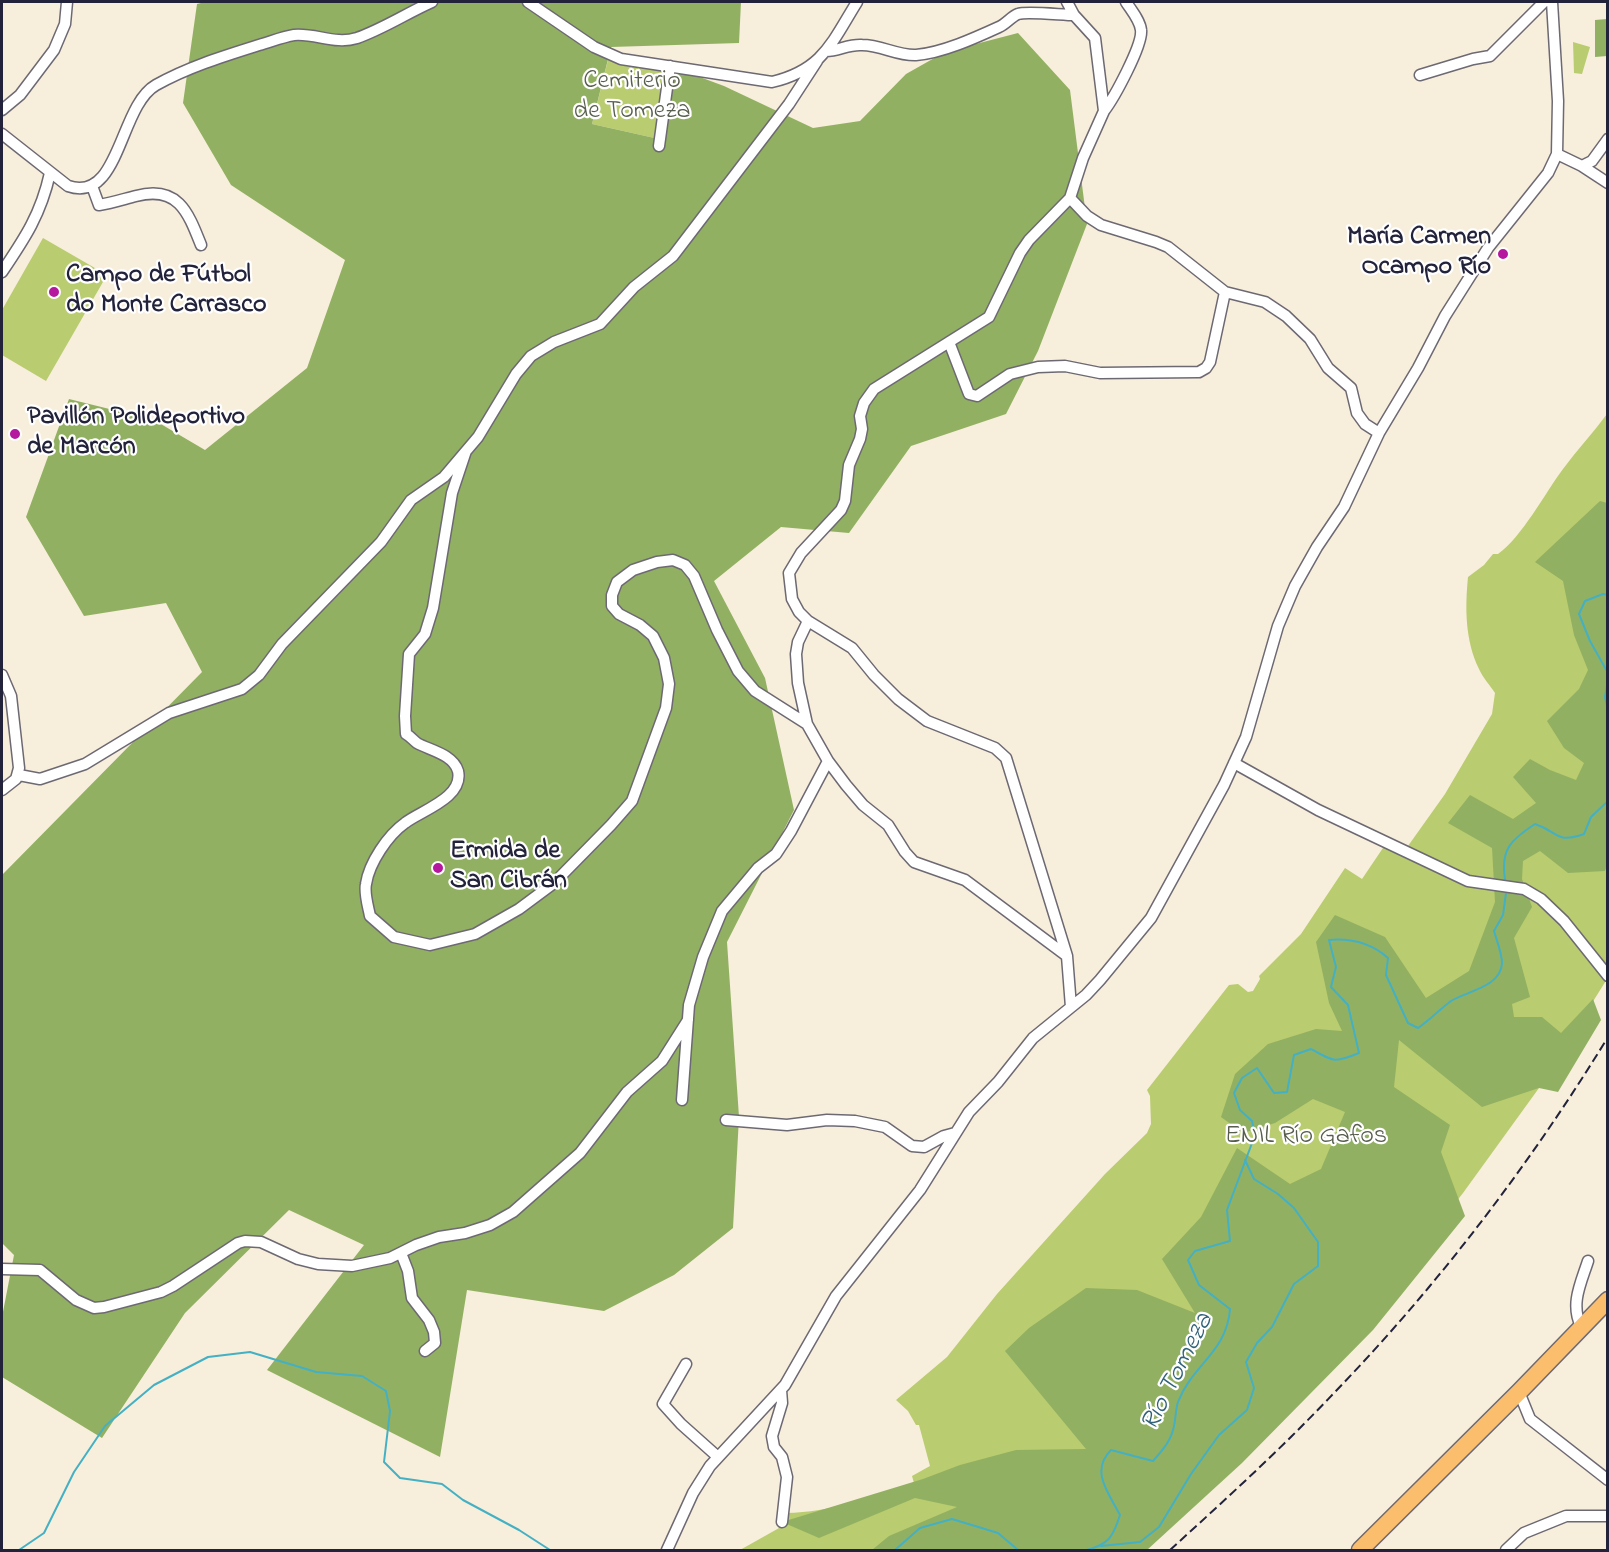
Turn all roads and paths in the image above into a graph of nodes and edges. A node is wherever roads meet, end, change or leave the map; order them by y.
1 (67, 2) edge
2 (432, 2) edge
3 (528, 2) edge
4 (857, 2) edge
5 (1067, 2) edge
6 (1125, 2) edge
7 (1544, 2) edge
8 (1552, 2) edge
9 (1074, 15) junction
10 (826, 51) junction
11 (817, 61) junction
12 (670, 66) junction
13 (1420, 75) dead end
14 (1108, 97) junction
15 (2, 110) edge
16 (2, 134) edge
17 (1608, 139) edge
18 (658, 146) dead end
19 (1557, 154) junction
20 (1582, 166) junction
21 (50, 173) junction
22 (1608, 183) edge
23 (92, 186) junction
24 (1070, 198) junction
25 (201, 245) dead end
26 (2, 272) edge
27 (1226, 292) junction
28 (949, 342) junction
29 (1379, 433) junction
30 (466, 451) junction
31 (808, 621) junction
32 (2, 675) edge
33 (807, 724) junction
34 (828, 761) junction
35 (1234, 763) junction
36 (19, 775) junction
37 (2, 790) edge
38 (1067, 956) junction
39 (1608, 976) edge
40 (1071, 1007) junction
41 (688, 1020) junction
42 (682, 1100) dead end
43 (726, 1120) dead end
44 (955, 1133) junction
45 (401, 1253) junction
46 (1588, 1261) dead end
47 (2, 1269) edge
48 (1606, 1304) edge
49 (1581, 1326) junction
50 (425, 1352) dead end
51 (686, 1365) dead end
52 (1539, 1371) junction
53 (781, 1390) junction
54 (1519, 1392) junction
55 (718, 1457) junction
56 (1608, 1480) edge
57 (1608, 1516) edge
58 (782, 1522) dead end
59 (667, 1551) edge
60 (1360, 1551) edge
61 (1506, 1551) edge

1 - 15 street
2 - 23 street
3 - 12 street
4 - 10 street
5 - 9 street
6 - 14 street
7 - 13 street
8 - 19 street
9 - 10 street
9 - 14 street
10 - 11 street
11 - 12 street
11 - 30 street
12 - 18 street
14 - 24 street
16 - 21 street
17 - 20 street
19 - 20 street
19 - 29 street
20 - 22 street
21 - 23 street
21 - 26 street
23 - 25 street
24 - 27 street
24 - 28 street
27 - 28 street
27 - 29 street
28 - 31 street
29 - 35 street
30 - 33 street
30 - 36 street
31 - 33 street
31 - 38 street
32 - 36 street
33 - 34 street
34 - 38 street
34 - 41 street
35 - 39 street
35 - 40 street
36 - 37 street
38 - 40 street
40 - 44 street
41 - 42 street
41 - 45 street
43 - 44 street
44 - 53 street
45 - 47 street
45 - 50 street
46 - 49 street
48 - 49 highway
48 - 52 highway
49 - 52 highway
51 - 55 street
52 - 54 highway
53 - 55 street
53 - 58 street
54 - 56 street
54 - 60 highway
55 - 59 street
57 - 61 street

